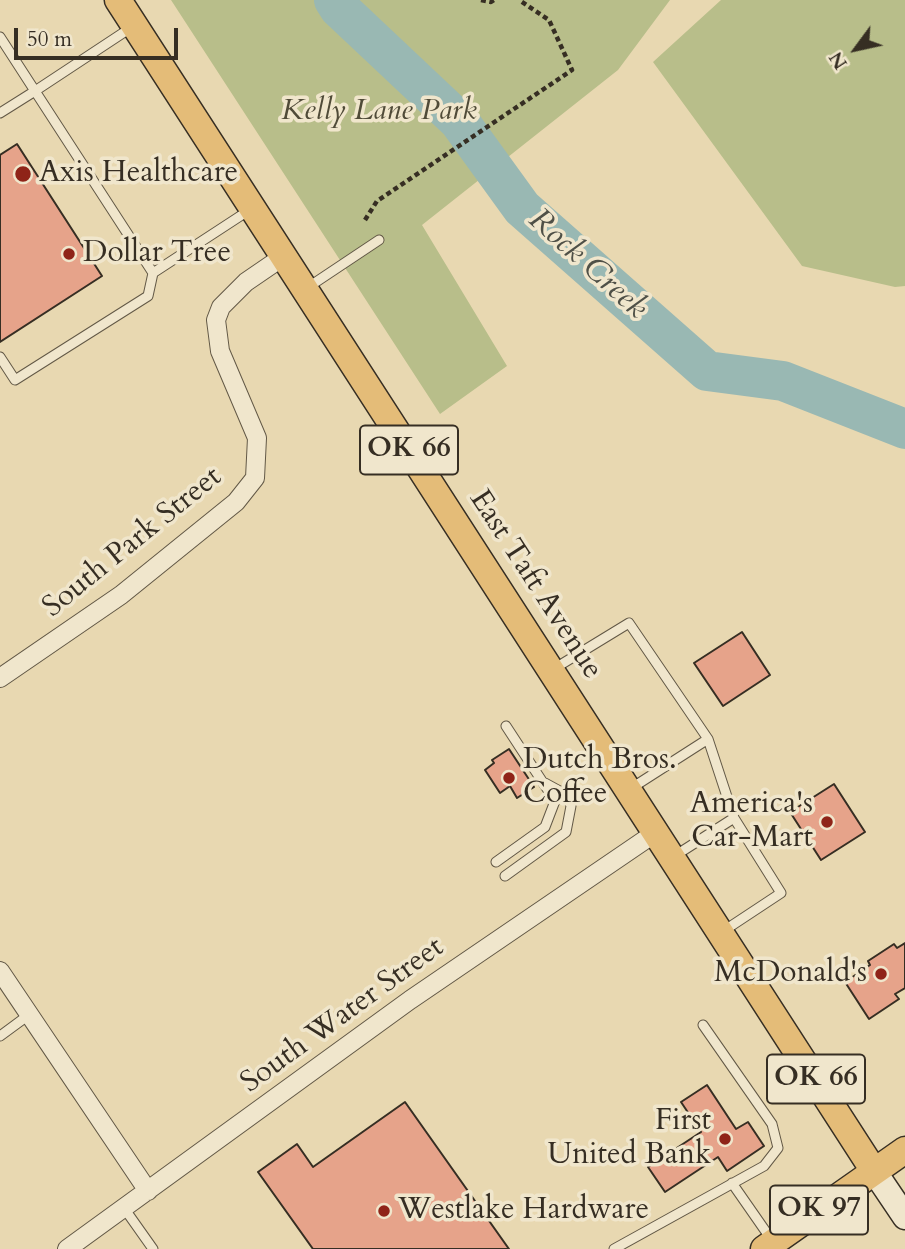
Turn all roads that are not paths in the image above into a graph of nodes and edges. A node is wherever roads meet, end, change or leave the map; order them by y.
1 (118, 0) edge
2 (134, 26) junction
3 (0, 37) edge
4 (35, 90) junction
5 (0, 113) edge
6 (253, 208) junction
7 (379, 240) dead end
8 (284, 256) junction
9 (153, 273) junction
10 (305, 289) junction
11 (0, 356) edge
12 (551, 671) junction
13 (0, 678) edge
14 (506, 726) dead end
15 (708, 739) junction
16 (542, 781) junction
17 (628, 790) junction
18 (734, 818) junction
19 (655, 833) junction
20 (671, 858) junction
21 (496, 862) dead end
22 (505, 876) dead end
23 (720, 933) junction
24 (0, 971) edge
25 (30, 1014) junction
26 (703, 1025) dead end
27 (0, 1036) edge
28 (905, 1150) edge
29 (874, 1171) junction
30 (732, 1183) junction
31 (148, 1191) junction
32 (124, 1208) junction
33 (905, 1217) edge
34 (769, 1246) edge
35 (67, 1249) edge
36 (153, 1249) edge
37 (614, 1249) edge

1 - 2 main road, East Taft Avenue / OK 66
2 - 4 lane
2 - 6 main road, East Taft Avenue / OK 66
3 - 4 lane
4 - 5 lane
4 - 9 lane
6 - 8 main road, East Taft Avenue / OK 66
6 - 9 lane
7 - 10 lane
8 - 10 main road, East Taft Avenue / OK 66
8 - 13 street, South Park Street
9 - 11 lane
10 - 12 main road, East Taft Avenue / OK 66
12 - 15 lane
12 - 17 main road, East Taft Avenue / OK 66
14 - 16 lane
15 - 17 lane
15 - 18 lane
16 - 21 lane
16 - 22 lane
17 - 19 main road, East Taft Avenue / OK 66
18 - 20 lane
18 - 23 lane
19 - 20 main road, East Taft Avenue / OK 66
19 - 31 street, South Water Street
20 - 23 main road, East Taft Avenue / OK 66
23 - 29 main road, East Taft Avenue / OK 66
24 - 25 street
25 - 27 lane
25 - 31 street
26 - 30 lane
28 - 29 main road
29 - 33 main road, OK 66
29 - 34 main road, OK 97
30 - 34 lane
30 - 37 lane
31 - 32 street, South Water Street
32 - 35 street, South Water Street
32 - 36 lane

